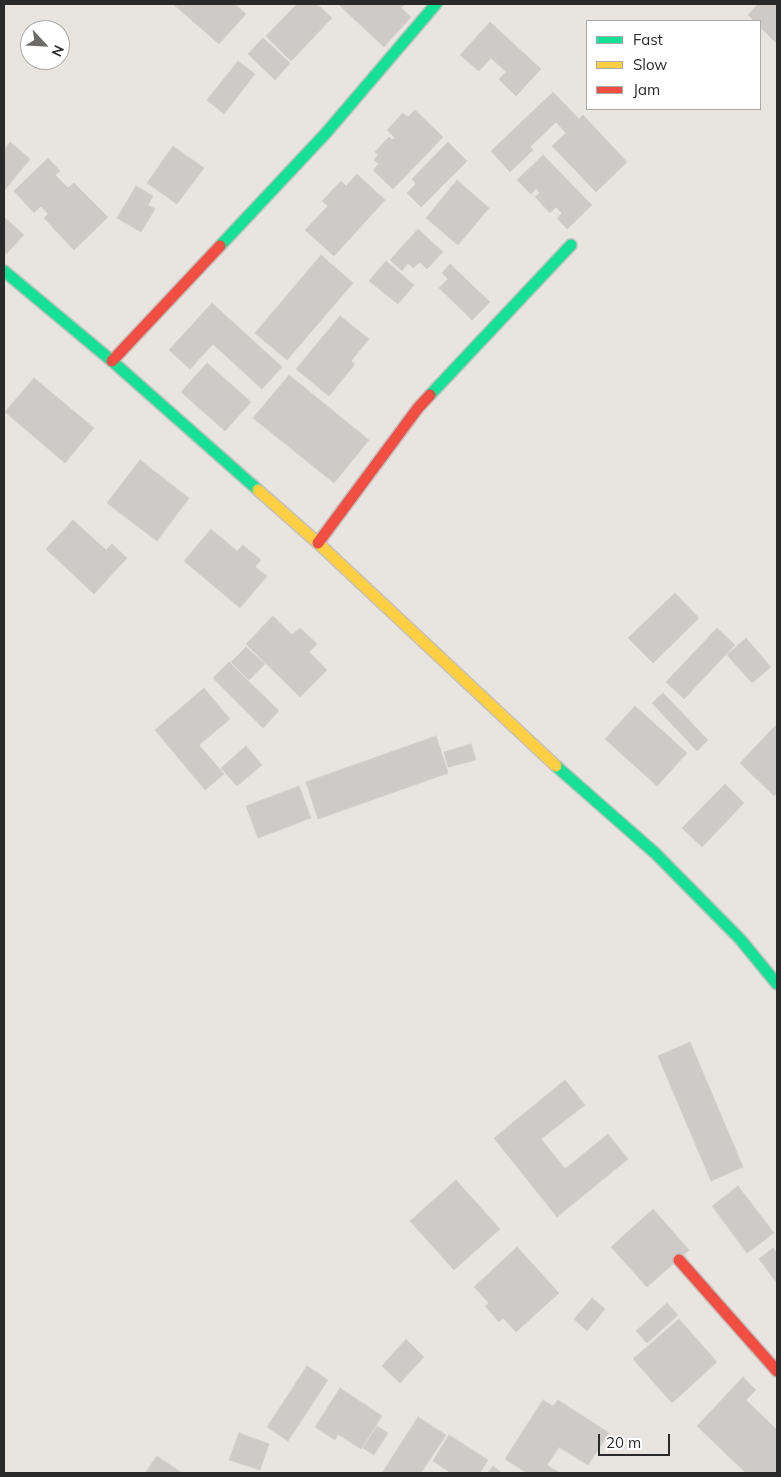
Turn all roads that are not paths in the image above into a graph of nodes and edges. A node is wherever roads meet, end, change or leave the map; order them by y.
1 (436, 4) edge
2 (571, 245) dead end
3 (4, 271) edge
4 (112, 362) junction
5 (318, 543) junction
6 (777, 984) edge
7 (679, 1260) dead end
8 (777, 1371) edge

1 - 4 street
2 - 5 street
3 - 4 street
4 - 5 street
5 - 6 street
7 - 8 street

